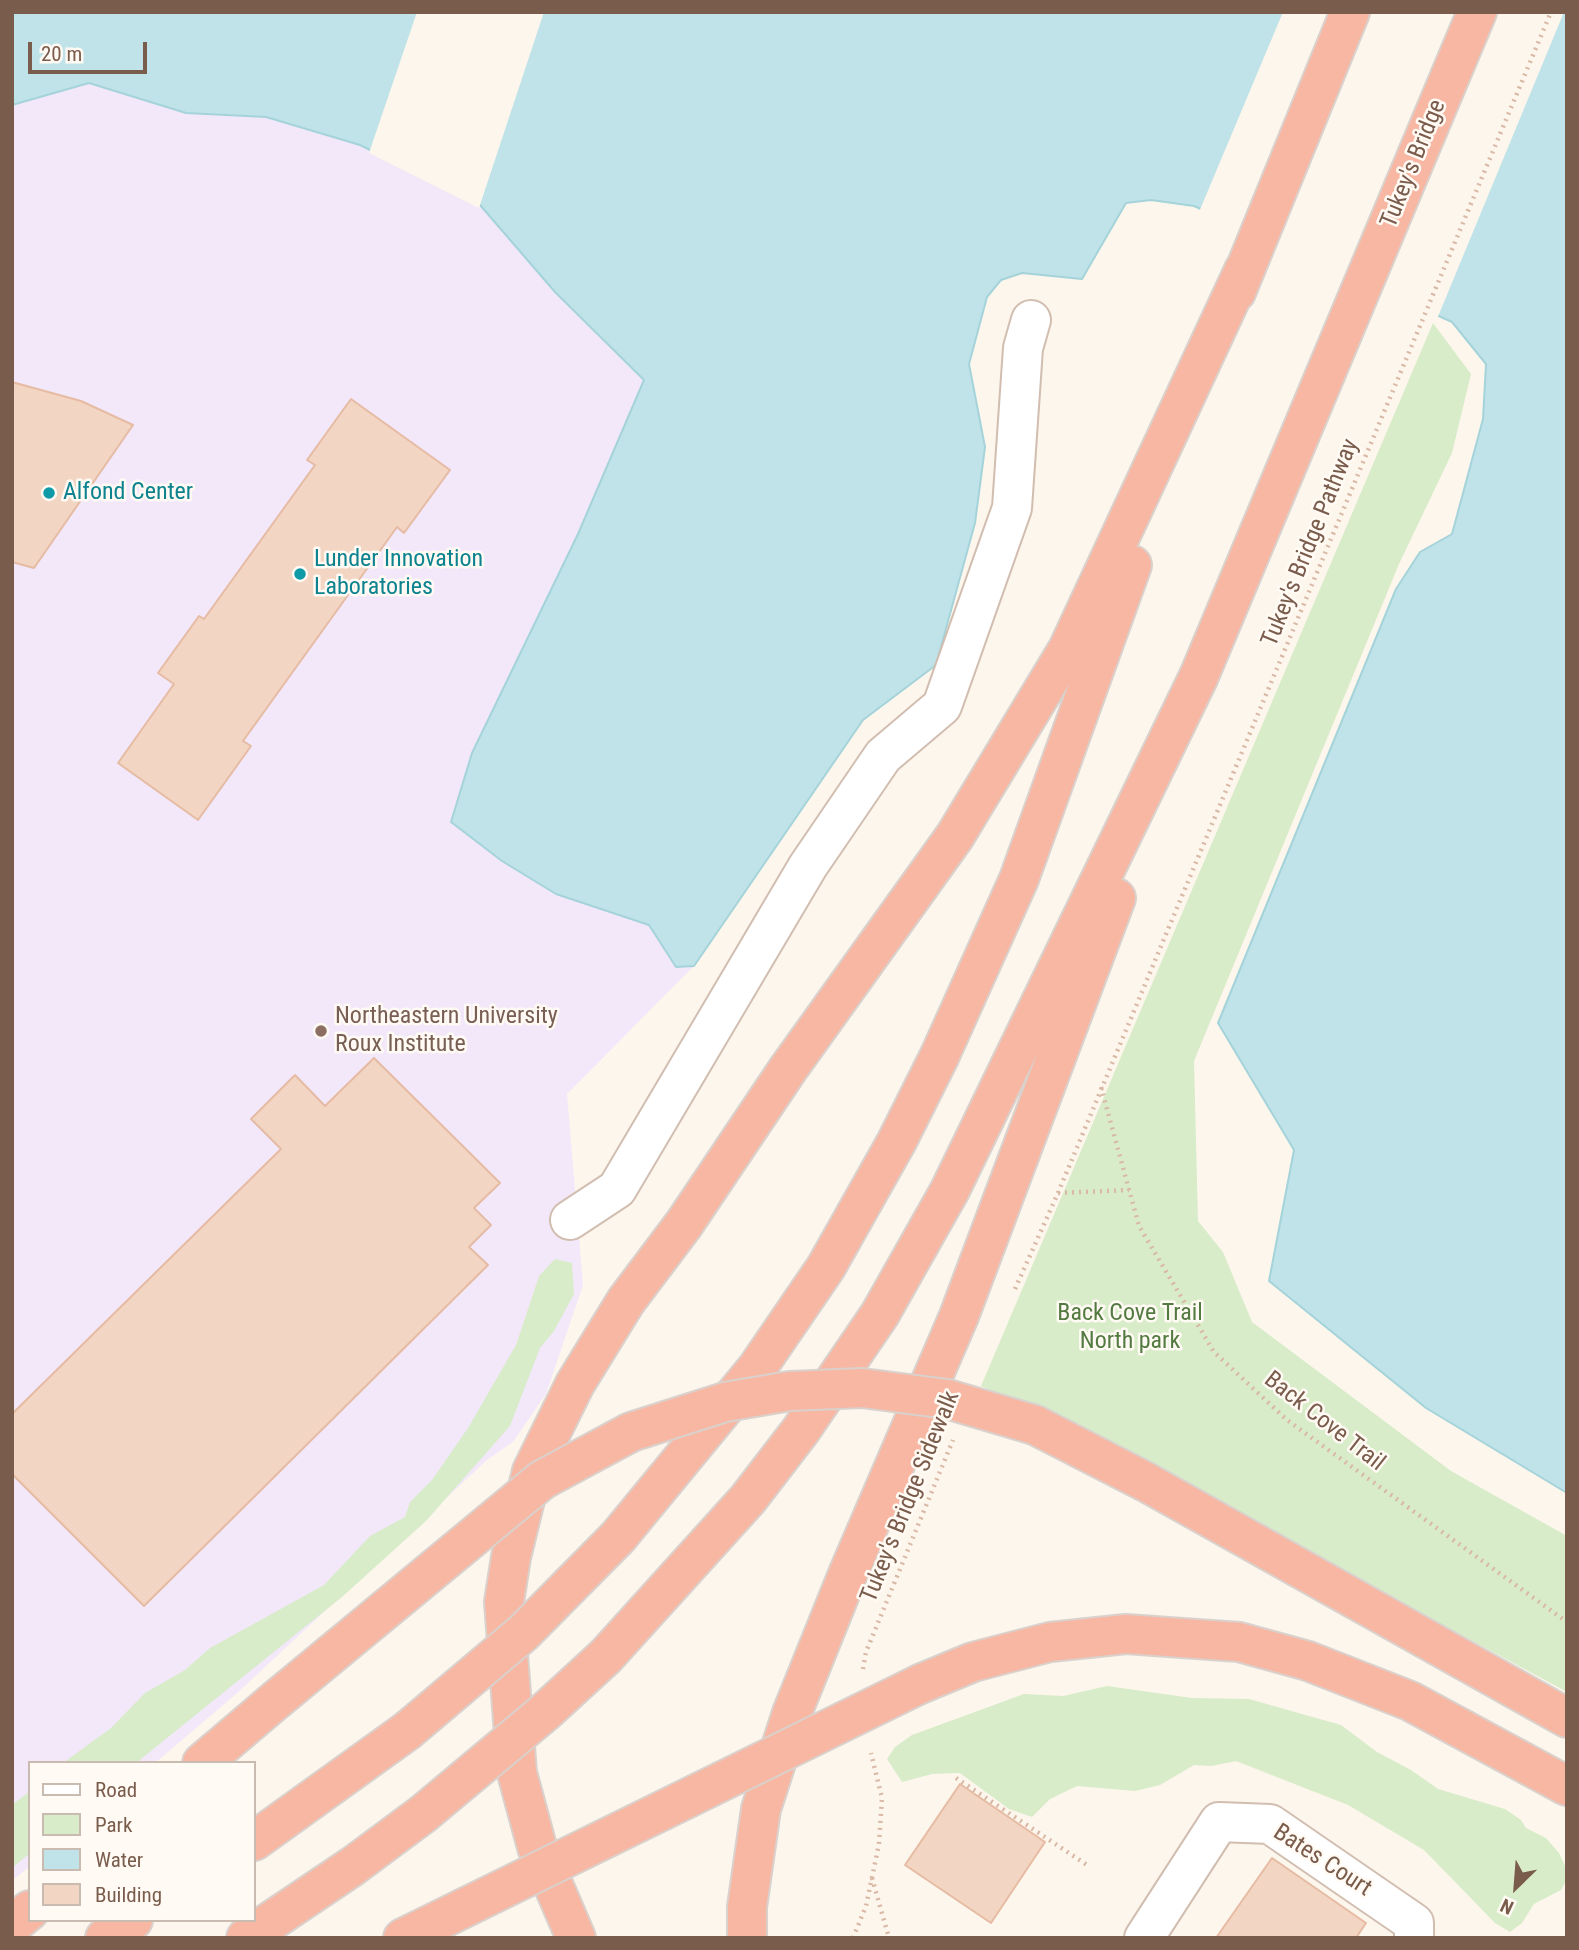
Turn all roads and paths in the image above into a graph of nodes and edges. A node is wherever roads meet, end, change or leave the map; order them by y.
1 (1350, 12) edge
2 (1477, 12) edge
3 (1551, 12) edge
4 (1244, 270) junction
5 (1031, 320) dead end
6 (1199, 676) junction
7 (1101, 1086) junction
8 (1129, 1190) junction
9 (1058, 1192) junction
10 (570, 1220) dead end
11 (1013, 1295) dead end
12 (957, 1431) dead end
13 (1567, 1622) edge
14 (862, 1677) dead end
15 (1567, 1718) edge
16 (1483, 1738) junction
17 (870, 1749) dead end
18 (204, 1761) edge
19 (956, 1778) dead end
20 (1567, 1786) edge
21 (1567, 1801) edge
22 (256, 1840) edge
23 (1090, 1867) dead end
24 (872, 1878) junction
25 (28, 1912) edge
26 (130, 1922) edge
27 (12, 1925) edge
28 (105, 1938) edge
29 (246, 1938) edge
30 (403, 1938) edge
31 (576, 1938) edge
32 (747, 1938) edge
33 (853, 1938) edge
34 (889, 1938) edge
35 (1144, 1938) edge
36 (1414, 1938) edge

1 - 4 highway
2 - 6 highway, Tukey's Bridge
3 - 7 path, Tukey's Bridge Pathway
4 - 22 highway, bridge
4 - 31 highway
5 - 10 lane
6 - 29 highway, bridge
6 - 32 highway
7 - 8 path, Back Cove Trail
7 - 9 path
8 - 9 path
8 - 13 path, Back Cove Trail
9 - 11 path
12 - 14 path, Tukey's Bridge Sidewalk
15 - 18 highway, bridge
16 - 20 highway
16 - 21 highway
16 - 30 highway, bridge
17 - 24 path
19 - 23 path
24 - 33 path
24 - 34 path
25 - 27 highway
26 - 28 highway
35 - 36 lane, Bates Court

